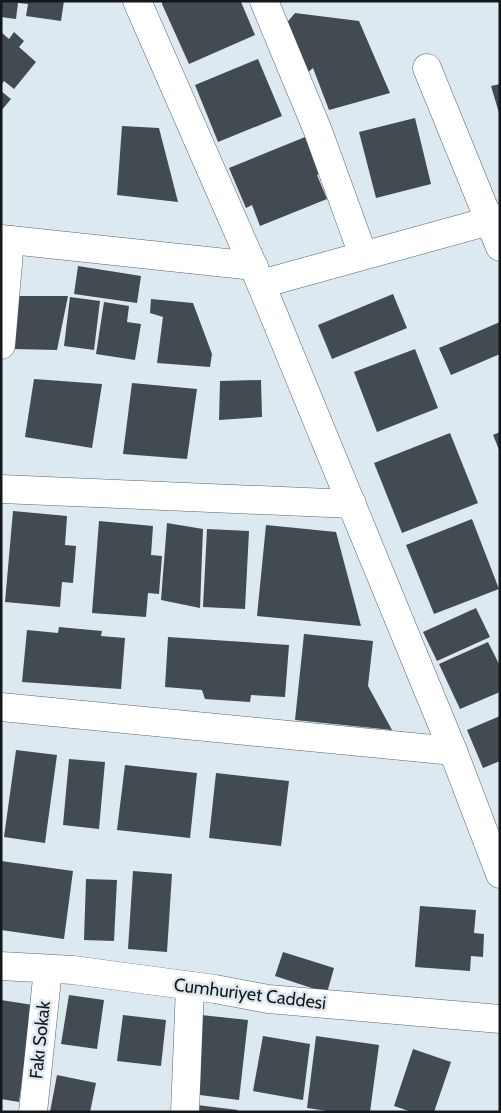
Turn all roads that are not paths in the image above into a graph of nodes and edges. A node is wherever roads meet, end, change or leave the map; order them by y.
1 (137, 1) edge
2 (264, 1) edge
3 (427, 68) dead end
4 (494, 220) edge
5 (6, 239) edge
6 (500, 247) edge
7 (363, 255) junction
8 (258, 274) junction
9 (1, 345) edge
10 (1, 489) edge
11 (352, 504) junction
12 (1, 707) edge
13 (453, 751) junction
14 (500, 874) edge
15 (1, 966) edge
16 (48, 969) junction
17 (190, 986) junction
18 (500, 1019) edge
19 (33, 1112) edge
20 (185, 1112) edge

1 - 8 street
2 - 7 street
3 - 4 street
4 - 6 street
4 - 7 street
5 - 8 street
5 - 9 street
7 - 8 street
8 - 11 street
10 - 11 street
11 - 13 street
12 - 13 street
13 - 14 street
15 - 16 street, Cumhuriyet Caddesi
16 - 17 street, Cumhuriyet Caddesi
16 - 19 street, Fakı Sokak
17 - 18 street, Cumhuriyet Caddesi
17 - 20 street

